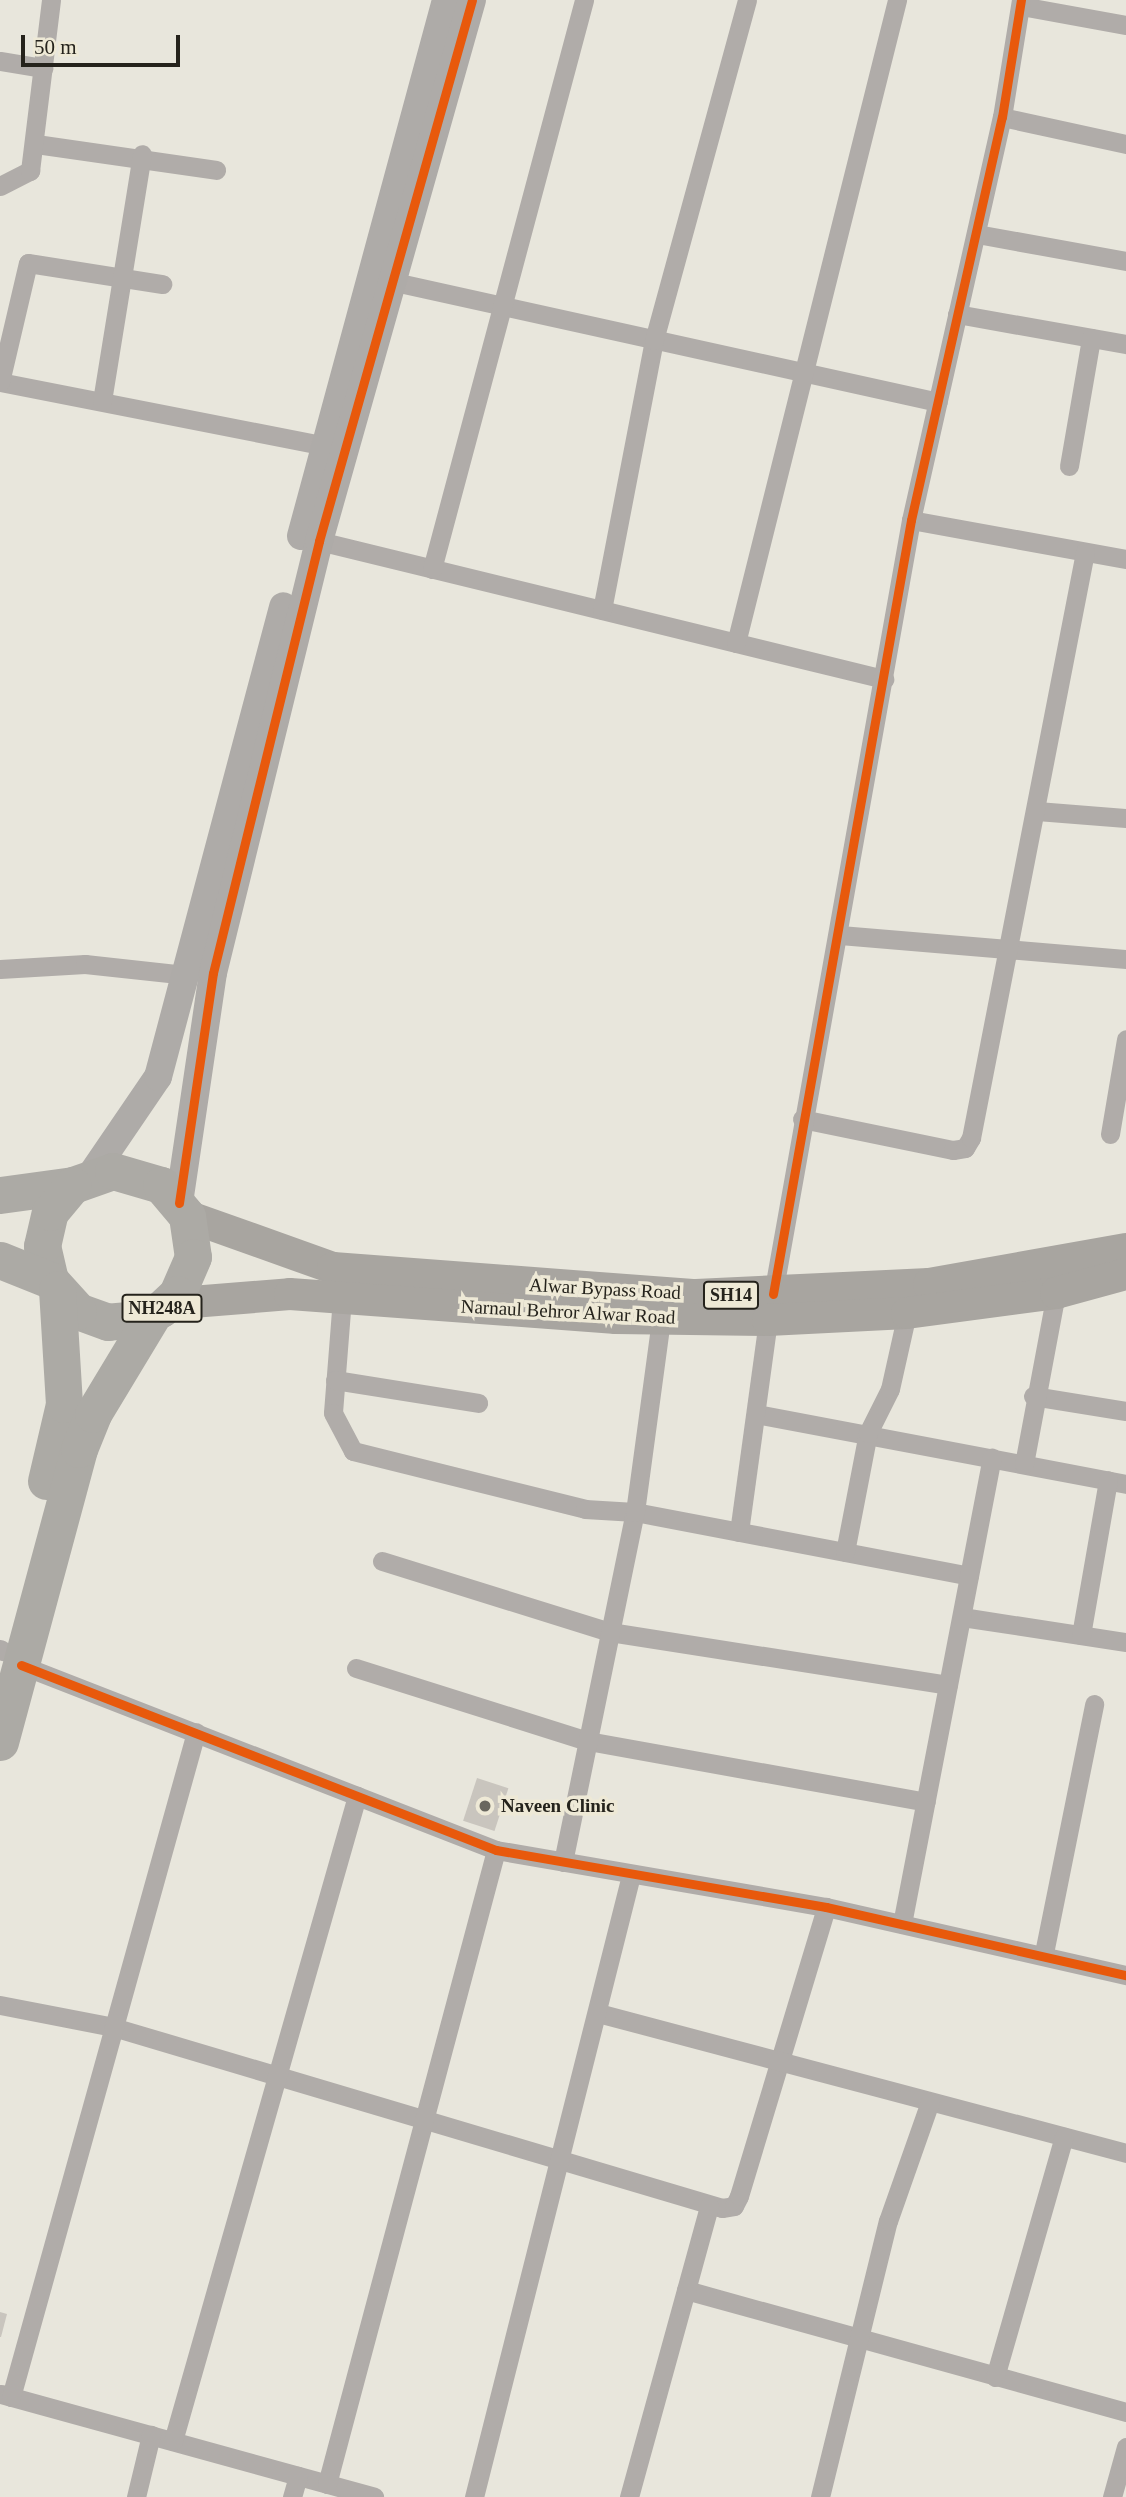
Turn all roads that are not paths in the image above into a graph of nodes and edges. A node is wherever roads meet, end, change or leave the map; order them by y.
1 (51, 0) edge
2 (446, 0) edge
3 (472, 0) edge
4 (584, 0) edge
5 (747, 0) edge
6 (897, 0) edge
7 (1021, 3) edge
8 (1126, 25) edge
9 (0, 61) edge
10 (43, 68) junction
11 (1002, 117) junction
12 (36, 144) junction
13 (1126, 144) edge
14 (142, 154) junction
15 (216, 170) dead end
16 (0, 186) edge
17 (977, 234) junction
18 (1126, 261) edge
19 (121, 277) junction
20 (380, 279) junction
21 (162, 284) dead end
22 (503, 307) junction
23 (957, 314) junction
24 (1091, 338) junction
25 (654, 340) junction
26 (1126, 344) edge
27 (804, 373) junction
28 (0, 382) edge
29 (102, 401) junction
30 (937, 402) junction
31 (334, 447) junction
32 (1069, 466) dead end
33 (911, 520) junction
34 (319, 541) junction
35 (1085, 552) junction
36 (1126, 559) edge
37 (432, 569) junction
38 (602, 610) junction
39 (736, 643) junction
40 (884, 679) junction
41 (1037, 811) junction
42 (1126, 818) edge
43 (840, 935) junction
44 (1010, 948) junction
45 (1126, 959) edge
46 (0, 969) edge
47 (187, 975) junction
48 (1126, 1039) edge
49 (802, 1119) junction
50 (1110, 1134) dead end
51 (81, 1182) junction
52 (0, 1195) edge
53 (183, 1210) junction
54 (1126, 1249) edge
55 (0, 1260) edge
56 (1126, 1274) edge
57 (53, 1285) junction
58 (1056, 1293) junction
59 (342, 1298) junction
60 (771, 1307) junction
61 (161, 1308) junction
62 (907, 1313) junction
63 (661, 1320) junction
64 (335, 1380) junction
65 (1033, 1396) junction
66 (478, 1403) dead end
67 (1126, 1411) edge
68 (756, 1414) junction
69 (868, 1433) junction
70 (992, 1458) junction
71 (1024, 1464) junction
72 (1117, 1482) edge
73 (635, 1512) junction
74 (739, 1532) junction
75 (845, 1552) junction
76 (382, 1561) dead end
77 (970, 1576) junction
78 (962, 1616) junction
79 (610, 1632) junction
80 (1081, 1635) junction
81 (1126, 1642) edge
82 (6, 1656) edge
83 (356, 1668) dead end
84 (948, 1685) junction
85 (1094, 1704) dead end
86 (196, 1732) junction
87 (588, 1741) junction
88 (0, 1742) edge
89 (357, 1796) junction
90 (926, 1802) junction
91 (496, 1850) junction
92 (563, 1862) junction
93 (631, 1875) junction
94 (826, 1907) junction
95 (902, 1924) junction
96 (1044, 1953) junction
97 (1126, 1974) edge
98 (0, 2005) edge
99 (598, 2013) junction
100 (113, 2027) junction
101 (780, 2063) junction
102 (275, 2076) junction
103 (930, 2102) junction
104 (424, 2120) junction
105 (1064, 2137) junction
106 (1126, 2153) edge
107 (561, 2162) junction
108 (709, 2206) junction
109 (686, 2290) junction
110 (860, 2339) junction
111 (995, 2377) junction
112 (6, 2395) edge
113 (1126, 2412) edge
114 (151, 2435) junction
115 (173, 2441) junction
116 (1126, 2447) edge
117 (298, 2476) junction
118 (327, 2484) junction
119 (136, 2497) edge
120 (292, 2497) edge
121 (374, 2497) edge
122 (474, 2497) edge
123 (629, 2497) edge
124 (820, 2497) edge
125 (1112, 2497) edge

1 - 10 street
2 - 20 street
3 - 20 street
4 - 22 street
5 - 25 street
6 - 27 street
7 - 8 street
7 - 11 street
9 - 10 street
10 - 12 street
11 - 13 street
11 - 17 street
12 - 14 street
12 - 16 street
14 - 15 street
14 - 19 street
17 - 18 street
17 - 23 street
19 - 21 street
19 - 28 street
19 - 29 street
20 - 22 street
20 - 31 street
22 - 25 street
22 - 37 street
23 - 24 street
23 - 30 street
24 - 26 street
24 - 32 street
25 - 27 street
25 - 38 street
27 - 30 street
27 - 39 street
28 - 29 street
29 - 31 street
30 - 33 street
31 - 34 street
31 - 47 street
33 - 35 street
33 - 40 street
34 - 37 street
34 - 53 street
35 - 36 street
35 - 41 street
37 - 38 street
38 - 39 street
39 - 40 street
40 - 43 street
41 - 42 street
41 - 44 street
43 - 44 street
43 - 49 street
44 - 45 street
44 - 49 street
46 - 47 street
47 - 51 street
48 - 50 street
49 - 60 street
51 - 52 highway
51 - 53 highway
51 - 57 highway, NH248A
53 - 60 main road, Alwar Bypass Road / SH14
53 - 61 highway, NH248A
54 - 60 main road, Alwar Bypass Road / SH14
55 - 57 highway, NH248A
56 - 58 main road, Narnaul Behror Alwar Road / SH14
57 - 61 highway, NH248A
57 - 82 highway, NH248A
58 - 62 main road, Narnaul Behror Alwar Road / SH14
58 - 65 street
59 - 61 main road, SH14
59 - 63 main road, Narnaul Behror Alwar Road / SH14
59 - 64 street
60 - 62 main road, Narnaul Behror Alwar Road / SH14
60 - 63 main road, Narnaul Behror Alwar Road / SH14
60 - 68 street
61 - 82 highway, NH248A
62 - 69 street
63 - 73 street
64 - 66 street
64 - 73 street
65 - 67 street
65 - 71 street
68 - 69 street
68 - 74 street
69 - 70 street
69 - 75 street
70 - 71 street
70 - 77 street
71 - 72 street
72 - 80 street
73 - 74 street
73 - 79 street
74 - 75 street
75 - 77 street
76 - 79 street
77 - 78 street
78 - 80 street
78 - 84 street
79 - 84 street
79 - 87 street
80 - 81 street
82 - 86 street
82 - 88 highway, NH248A
83 - 87 street
84 - 90 street
85 - 96 street
86 - 89 street
86 - 100 street
87 - 90 street
87 - 92 street
89 - 91 street
89 - 102 street
90 - 95 street
91 - 92 street
91 - 104 street
92 - 93 street
93 - 94 street
93 - 99 street
94 - 95 street
94 - 101 street
95 - 96 street
96 - 97 street
98 - 100 street
99 - 101 street
99 - 107 street
100 - 102 street
100 - 112 street
101 - 103 street
101 - 108 street
102 - 104 street
102 - 115 street
103 - 105 street
103 - 110 street
104 - 107 street
104 - 118 street
105 - 106 street
105 - 111 street
107 - 108 street
107 - 122 street
108 - 109 street
109 - 110 street
109 - 123 street
110 - 111 street
110 - 124 street
111 - 113 street
112 - 114 street
114 - 115 street
114 - 119 street
115 - 117 street
116 - 125 street
117 - 118 street
117 - 120 street
118 - 121 street

